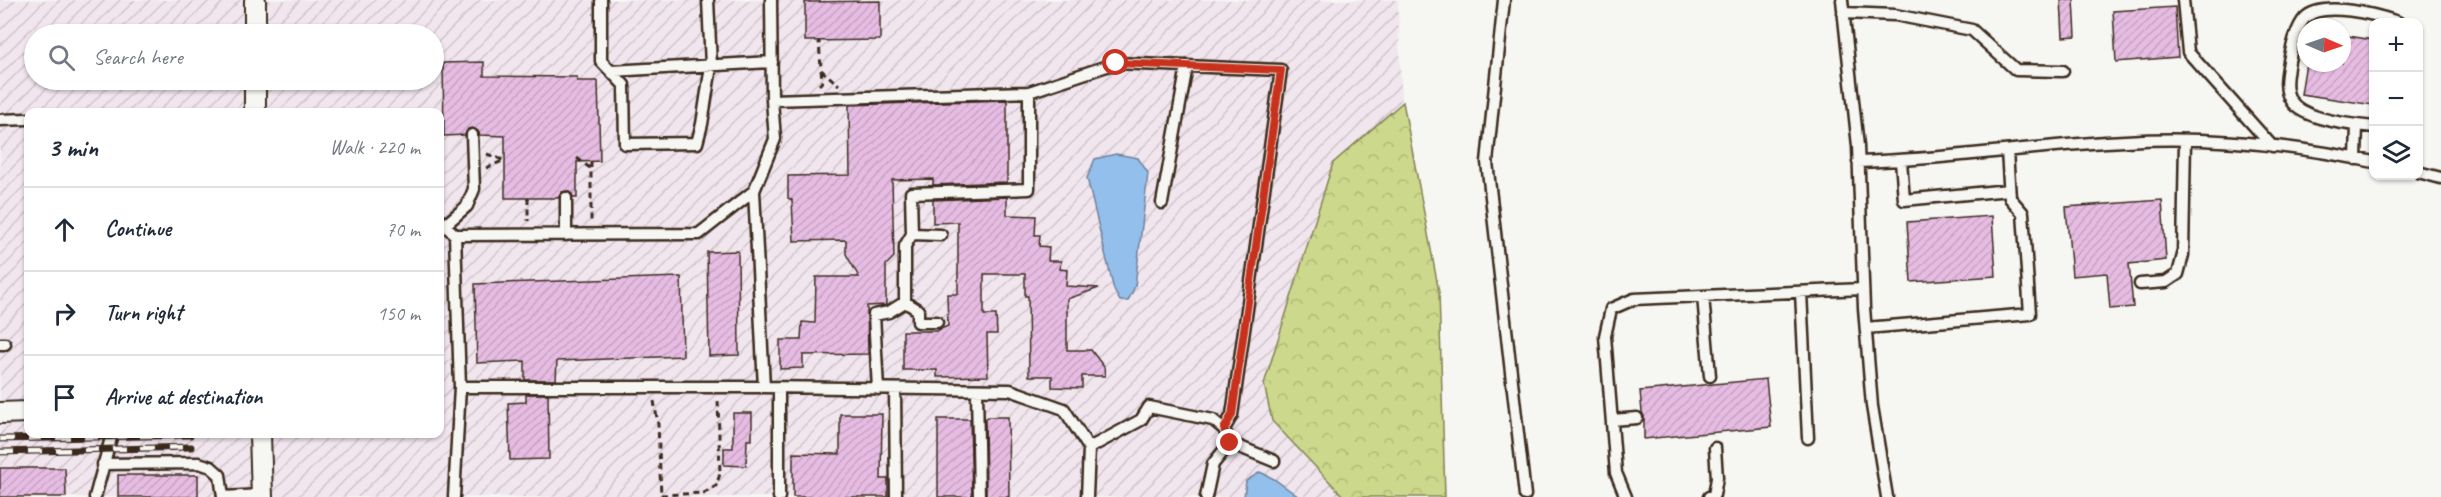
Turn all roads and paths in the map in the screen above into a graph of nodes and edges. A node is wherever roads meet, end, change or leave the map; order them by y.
1 (255, 0) edge
2 (601, 0) edge
3 (708, 0) edge
4 (771, 0) edge
5 (1504, 0) edge
6 (1842, 0) edge
7 (2183, 0) edge
8 (1844, 13) junction
9 (2386, 18) edge
10 (255, 24) edge
11 (819, 41) dead end
12 (772, 62) junction
13 (711, 66) junction
14 (1187, 66) junction
15 (611, 71) junction
16 (2063, 71) dead end
17 (255, 90) edge
18 (1029, 92) junction
19 (805, 99) junction
20 (772, 100) junction
21 (255, 108) edge
22 (0, 120) edge
23 (24, 120) edge
24 (2356, 125) junction
25 (2369, 127) edge
26 (472, 135) dead end
27 (2185, 140) junction
28 (2272, 146) junction
29 (472, 149) junction
30 (2007, 151) junction
31 (577, 158) dead end
32 (2356, 159) junction
33 (1901, 161) junction
34 (2369, 161) edge
35 (591, 162) dead end
36 (1858, 162) junction
37 (591, 170) junction
38 (473, 173) junction
39 (2423, 173) edge
40 (2441, 178) edge
41 (2010, 190) junction
42 (754, 191) junction
43 (528, 198) dead end
44 (566, 198) dead end
45 (1162, 203) dead end
46 (444, 221) edge
47 (444, 224) edge
48 (591, 224) dead end
49 (528, 225) dead end
50 (912, 234) junction
51 (455, 235) junction
52 (566, 235) junction
53 (941, 235) dead end
54 (2140, 284) dead end
55 (1863, 289) junction
56 (1802, 292) junction
57 (1703, 296) junction
58 (904, 302) junction
59 (938, 322) dead end
60 (1866, 328) junction
61 (1710, 376) dead end
62 (460, 387) junction
63 (651, 387) junction
64 (718, 387) junction
65 (764, 387) junction
66 (779, 387) junction
67 (878, 389) junction
68 (895, 389) junction
69 (977, 390) junction
70 (24, 412) edge
71 (0, 413) edge
72 (1637, 418) dead end
73 (1612, 420) junction
74 (1224, 429) junction
75 (111, 438) edge
76 (260, 438) edge
77 (1808, 438) dead end
78 (1230, 443) junction
79 (1089, 448) junction
80 (1715, 448) dead end
81 (1274, 461) dead end
82 (103, 464) junction
83 (1525, 495) dead end
84 (262, 496) edge
85 (661, 496) edge
86 (95, 497) edge
87 (223, 497) edge
88 (454, 497) edge
89 (779, 497) edge
90 (896, 497) edge
91 (979, 497) edge
92 (1087, 497) edge
93 (1206, 497) edge
94 (1626, 497) edge
95 (1709, 497) edge
96 (1887, 497) edge

1 - 10 street
2 - 15 lane
3 - 13 lane
4 - 12 lane
5 - 83 lane
6 - 8 lane
7 - 28 lane
8 - 16 lane
8 - 36 lane
9 - 24 lane
11 - 19 path
12 - 13 lane
12 - 20 lane
13 - 15 lane
13 - 15 lane
14 - 18 lane
14 - 45 lane
14 - 74 lane
17 - 21 street
18 - 19 lane
18 - 50 lane
19 - 20 lane
20 - 42 lane
22 - 23 lane
24 - 25 lane
24 - 32 lane
26 - 29 lane
27 - 28 lane
27 - 30 lane
27 - 54 lane
28 - 32 lane
29 - 38 lane
29 - 38 path
30 - 33 lane
30 - 41 lane
31 - 37 path
32 - 34 lane
33 - 36 lane
33 - 41 lane
35 - 37 path
36 - 55 lane
37 - 48 path
38 - 46 lane
39 - 40 lane
41 - 60 lane
42 - 52 lane
42 - 65 lane
43 - 49 path
44 - 52 lane
47 - 51 lane
50 - 53 lane
50 - 58 lane
51 - 52 lane
51 - 62 lane
55 - 56 lane
55 - 60 lane
56 - 57 lane
56 - 77 lane
57 - 61 lane
57 - 73 lane
58 - 59 lane
58 - 67 lane
60 - 96 lane
62 - 63 lane
62 - 88 lane
63 - 64 lane
63 - 85 path
64 - 65 lane
64 - 85 path
65 - 66 lane
66 - 67 lane
66 - 89 lane
67 - 68 lane
68 - 69 lane
68 - 90 lane
69 - 79 lane
69 - 91 lane
70 - 71 street
72 - 73 lane
73 - 94 lane
74 - 78 lane
74 - 79 lane
75 - 82 lane
76 - 84 street
78 - 81 lane
78 - 93 lane
79 - 92 lane
80 - 95 lane
82 - 86 lane
82 - 87 lane
84 - 87 lane

